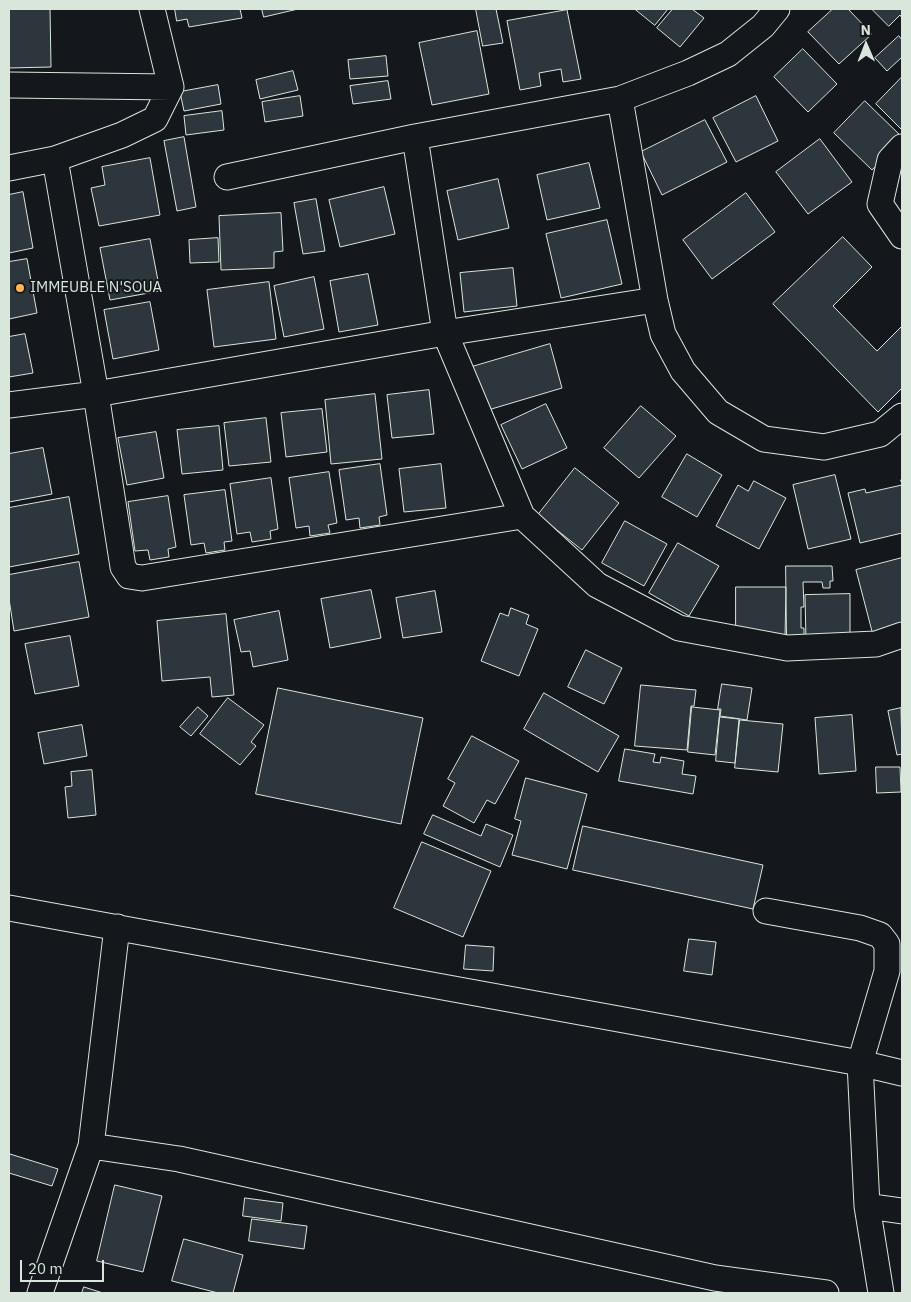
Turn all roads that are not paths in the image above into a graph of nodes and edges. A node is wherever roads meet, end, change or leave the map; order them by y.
1 (152, 9) edge
2 (777, 9) edge
3 (9, 85) edge
4 (171, 87) junction
5 (620, 99) junction
6 (415, 137) junction
7 (902, 147) edge
8 (56, 159) junction
9 (9, 168) edge
10 (227, 177) dead end
11 (902, 236) edge
12 (655, 300) junction
13 (445, 333) junction
14 (96, 394) junction
15 (9, 405) edge
16 (902, 416) edge
17 (522, 516) junction
18 (902, 634) edge
19 (9, 908) edge
20 (766, 911) dead end
21 (117, 927) junction
22 (860, 1063) junction
23 (902, 1073) edge
24 (91, 1146) junction
25 (867, 1206) junction
26 (902, 1211) edge
27 (40, 1293) edge
28 (826, 1293) edge
29 (881, 1293) edge

1 - 4 street
2 - 5 street
3 - 4 street
4 - 8 street
5 - 6 street
5 - 12 street
6 - 10 street
6 - 13 street
7 - 11 street
8 - 9 street
8 - 14 street
12 - 13 street
12 - 16 street
13 - 14 street
13 - 17 street
14 - 15 street
14 - 17 street
17 - 18 street
19 - 21 street
20 - 22 street
21 - 22 street
21 - 24 street
22 - 23 street
22 - 25 street
24 - 27 street
24 - 28 street
25 - 26 street
25 - 29 street

